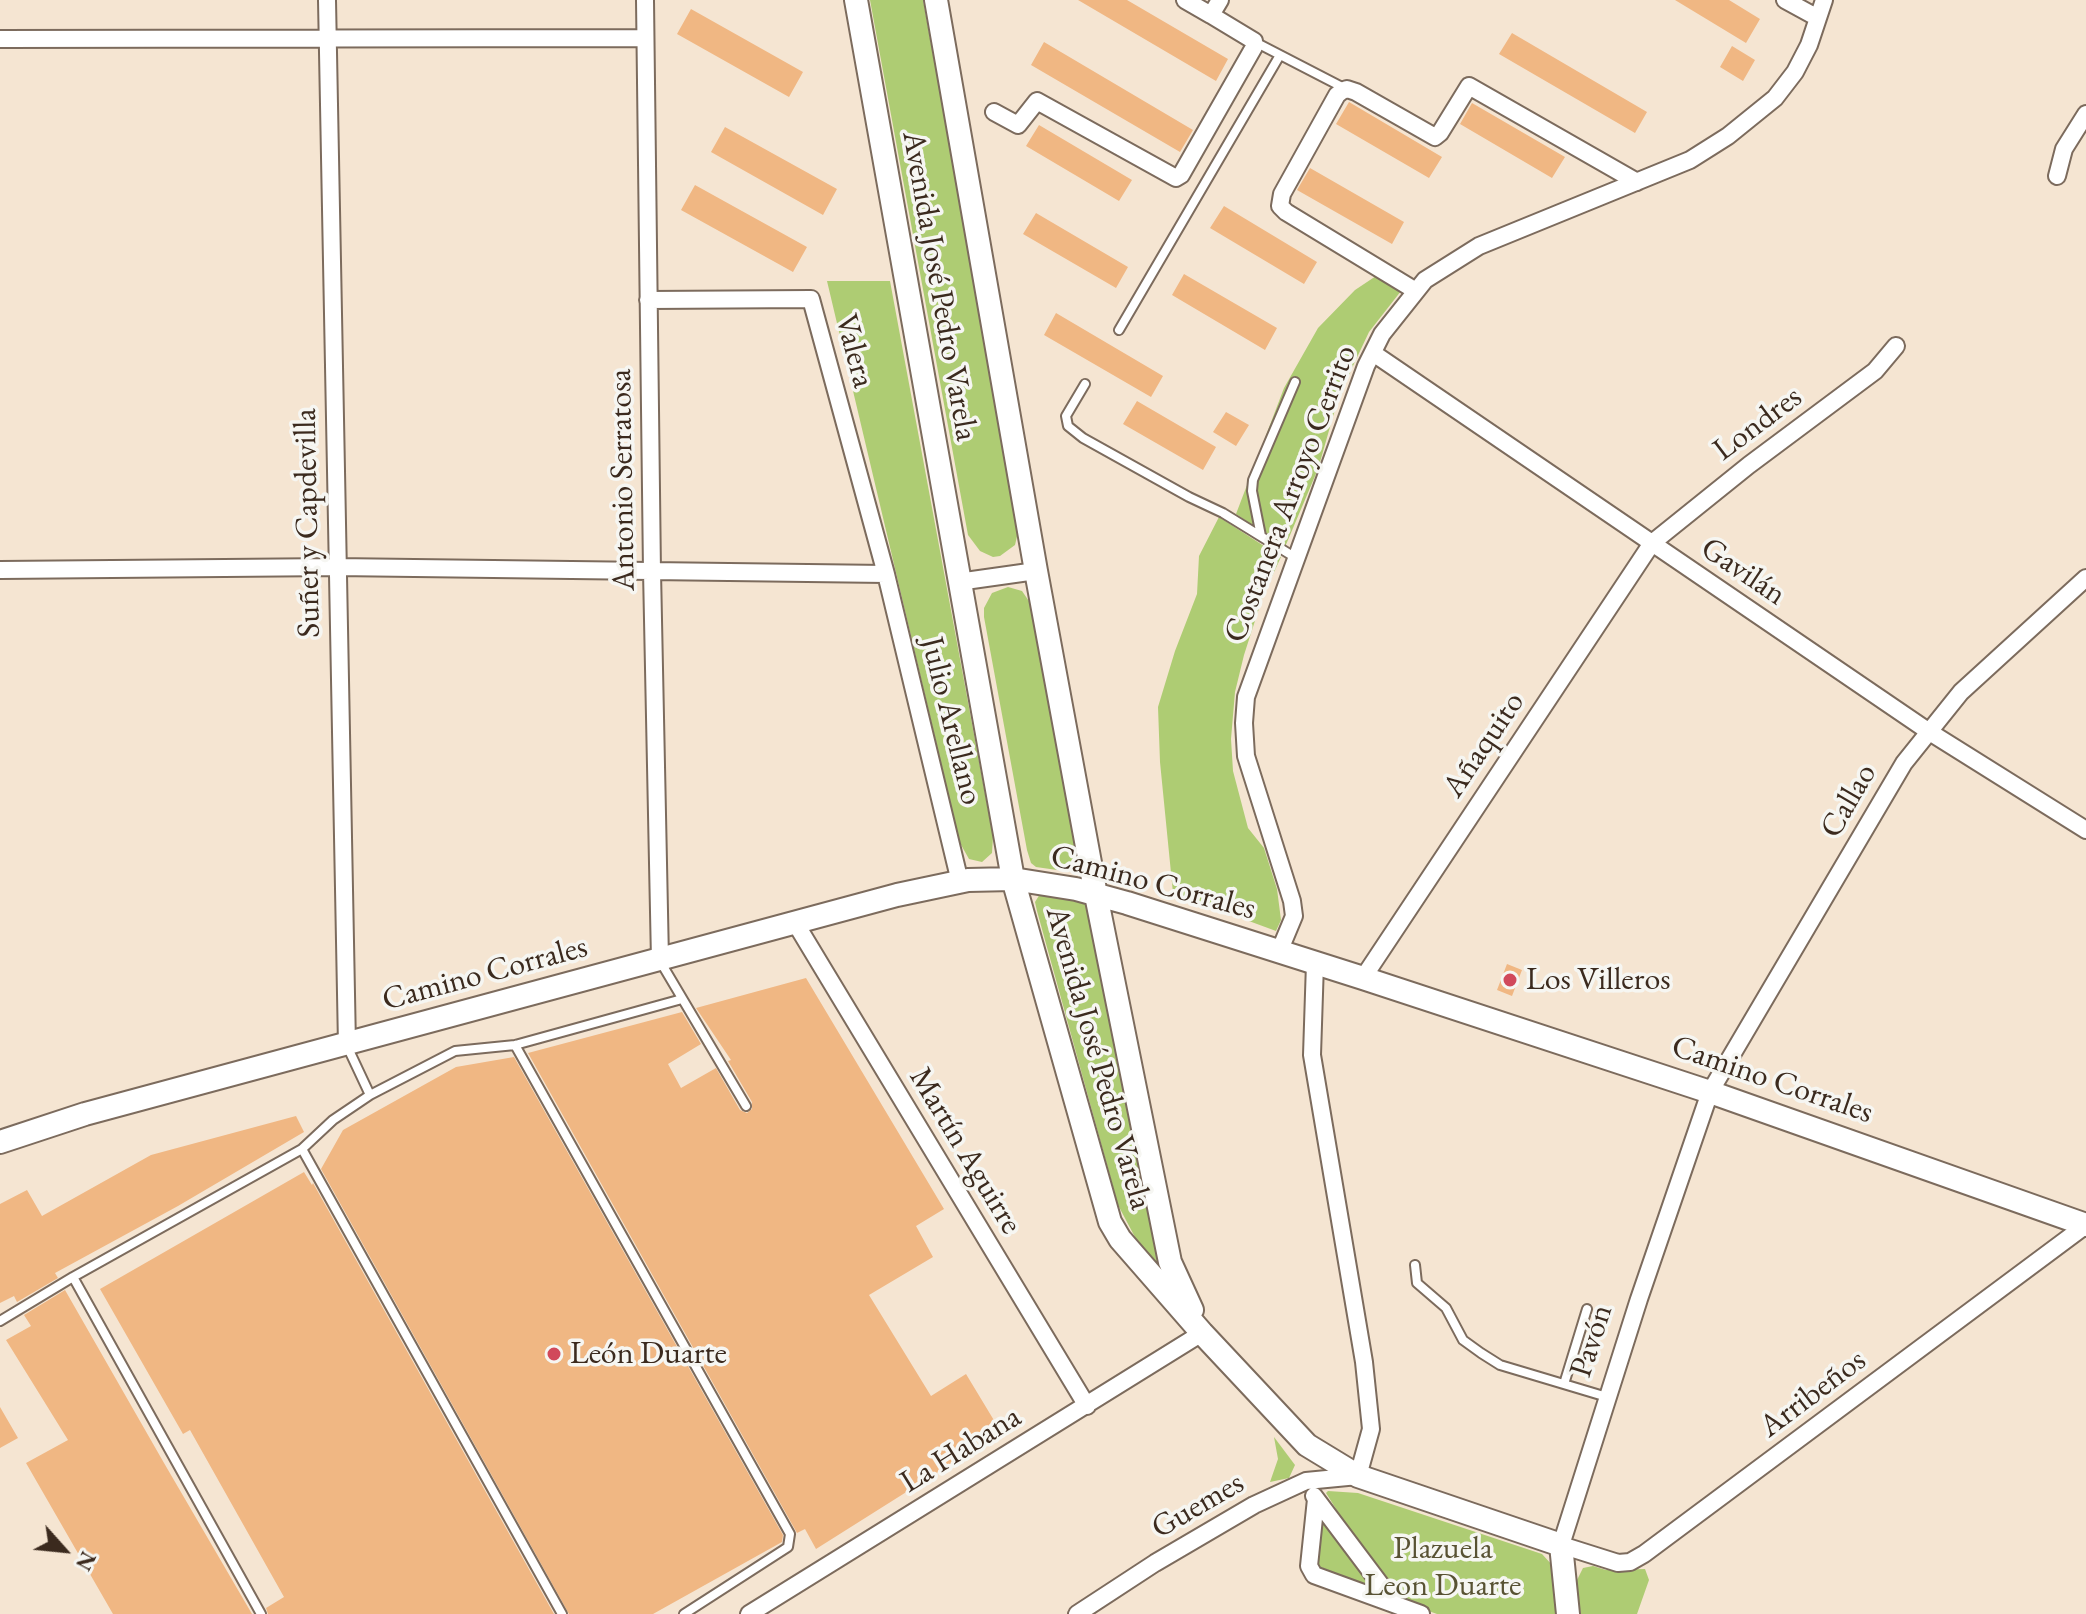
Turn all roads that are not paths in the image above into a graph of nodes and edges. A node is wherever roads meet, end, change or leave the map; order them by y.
1 (327, 0) edge
2 (645, 0) edge
3 (856, 0) edge
4 (936, 0) edge
5 (1185, 0) edge
6 (1785, 0) edge
7 (1824, 0) edge
8 (1215, 7) edge
9 (1818, 18) junction
10 (327, 38) junction
11 (645, 38) junction
12 (0, 39) edge
13 (1254, 41) junction
14 (1280, 55) junction
15 (1347, 89) junction
16 (994, 112) dead end
17 (2086, 114) edge
18 (2057, 176) dead end
19 (1637, 182) junction
20 (1416, 291) junction
21 (648, 300) junction
22 (1119, 330) dead end
23 (1896, 346) dead end
24 (1373, 353) junction
25 (1295, 382) dead end
26 (1085, 384) dead end
27 (1261, 536) junction
28 (1652, 543) junction
29 (1297, 558) junction
30 (336, 567) junction
31 (0, 570) edge
32 (652, 571) junction
33 (1036, 571) junction
34 (886, 574) junction
35 (2086, 578) edge
36 (958, 582) junction
37 (1928, 731) junction
38 (2086, 830) edge
39 (1013, 879) junction
40 (960, 882) junction
41 (1096, 895) junction
42 (796, 924) junction
43 (1279, 952) junction
44 (660, 960) junction
45 (1315, 963) junction
46 (1363, 978) junction
47 (682, 999) junction
48 (347, 1045) junction
49 (515, 1045) junction
50 (1710, 1092) junction
51 (370, 1095) junction
52 (746, 1106) dead end
53 (0, 1142) edge
54 (302, 1149) junction
55 (2086, 1225) edge
56 (1415, 1265) dead end
57 (73, 1277) junction
58 (1587, 1309) dead end
59 (0, 1321) edge
60 (1202, 1333) junction
61 (1564, 1384) junction
62 (1608, 1398) junction
63 (1087, 1406) junction
64 (1358, 1476) junction
65 (1306, 1481) junction
66 (1316, 1499) junction
67 (1561, 1545) junction
68 (1396, 1605) junction
69 (261, 1614) edge
70 (562, 1614) edge
71 (684, 1614) edge
72 (749, 1614) edge
73 (1077, 1614) edge
74 (1421, 1614) edge
75 (1568, 1614) edge

1 - 10 street, Suñer y Capdevilla
2 - 11 street, Antonio Serratosa
3 - 36 street, Avenida José Pedro Varela
4 - 33 street, Avenida José Pedro Varela
5 - 8 street
6 - 9 street
7 - 9 street, Costanera Arroyo Cerrito
8 - 13 street
9 - 19 street, Costanera Arroyo Cerrito
10 - 11 street
10 - 12 street
10 - 30 street, Suñer y Capdevilla
11 - 21 street, Antonio Serratosa
13 - 14 lane
13 - 16 street
14 - 15 lane
14 - 22 lane
15 - 19 street
15 - 20 street
17 - 18 street
19 - 20 street, Costanera Arroyo Cerrito
20 - 24 street, Costanera Arroyo Cerrito
21 - 32 street, Antonio Serratosa
21 - 34 street, Valera
23 - 28 street, Londres
24 - 28 street, Gavilán
24 - 29 street, Costanera Arroyo Cerrito
25 - 27 lane
26 - 27 lane
27 - 29 lane
28 - 37 street, Gavilán
28 - 46 street, Añaquito
29 - 43 street, Costanera Arroyo Cerrito
30 - 31 street
30 - 32 street
30 - 48 street, Suñer y Capdevilla
32 - 34 street
32 - 44 street, Antonio Serratosa
33 - 36 street
33 - 41 street, Avenida José Pedro Varela
34 - 40 street, Julio Arellano
35 - 37 street, Callao
36 - 39 street, Avenida José Pedro Varela
37 - 38 street, Gavilán
37 - 50 street, Callao
39 - 40 street, Camino Corrales
39 - 41 street, Camino Corrales
39 - 60 street, Avenida José Pedro Varela
40 - 42 street, Camino Corrales
41 - 43 street, Camino Corrales
41 - 60 street, Avenida José Pedro Varela
42 - 44 street, Camino Corrales
42 - 63 street, Martín Aguirre
43 - 45 street, Camino Corrales
44 - 47 lane
44 - 48 street, Camino Corrales
45 - 46 street, Camino Corrales
45 - 64 street
46 - 50 street, Camino Corrales
47 - 49 lane
47 - 52 lane
48 - 51 lane
48 - 53 street, Camino Corrales
49 - 51 lane
49 - 71 lane
50 - 55 street, Camino Corrales
50 - 62 street, Pavón
51 - 54 lane
54 - 57 lane
54 - 70 lane
55 - 67 street, Arribeños
56 - 61 lane
57 - 59 lane
57 - 69 lane
58 - 61 lane
60 - 63 street, La Habana
60 - 64 street, Avenida José Pedro Varela
61 - 62 lane
62 - 67 street, Pavón
63 - 72 street, La Habana
64 - 65 street, Guemes
64 - 67 street, Avenida José Pedro Varela
65 - 66 street
65 - 73 street, Guemes
66 - 68 street
66 - 68 street
67 - 75 street, Pavón
68 - 74 street

